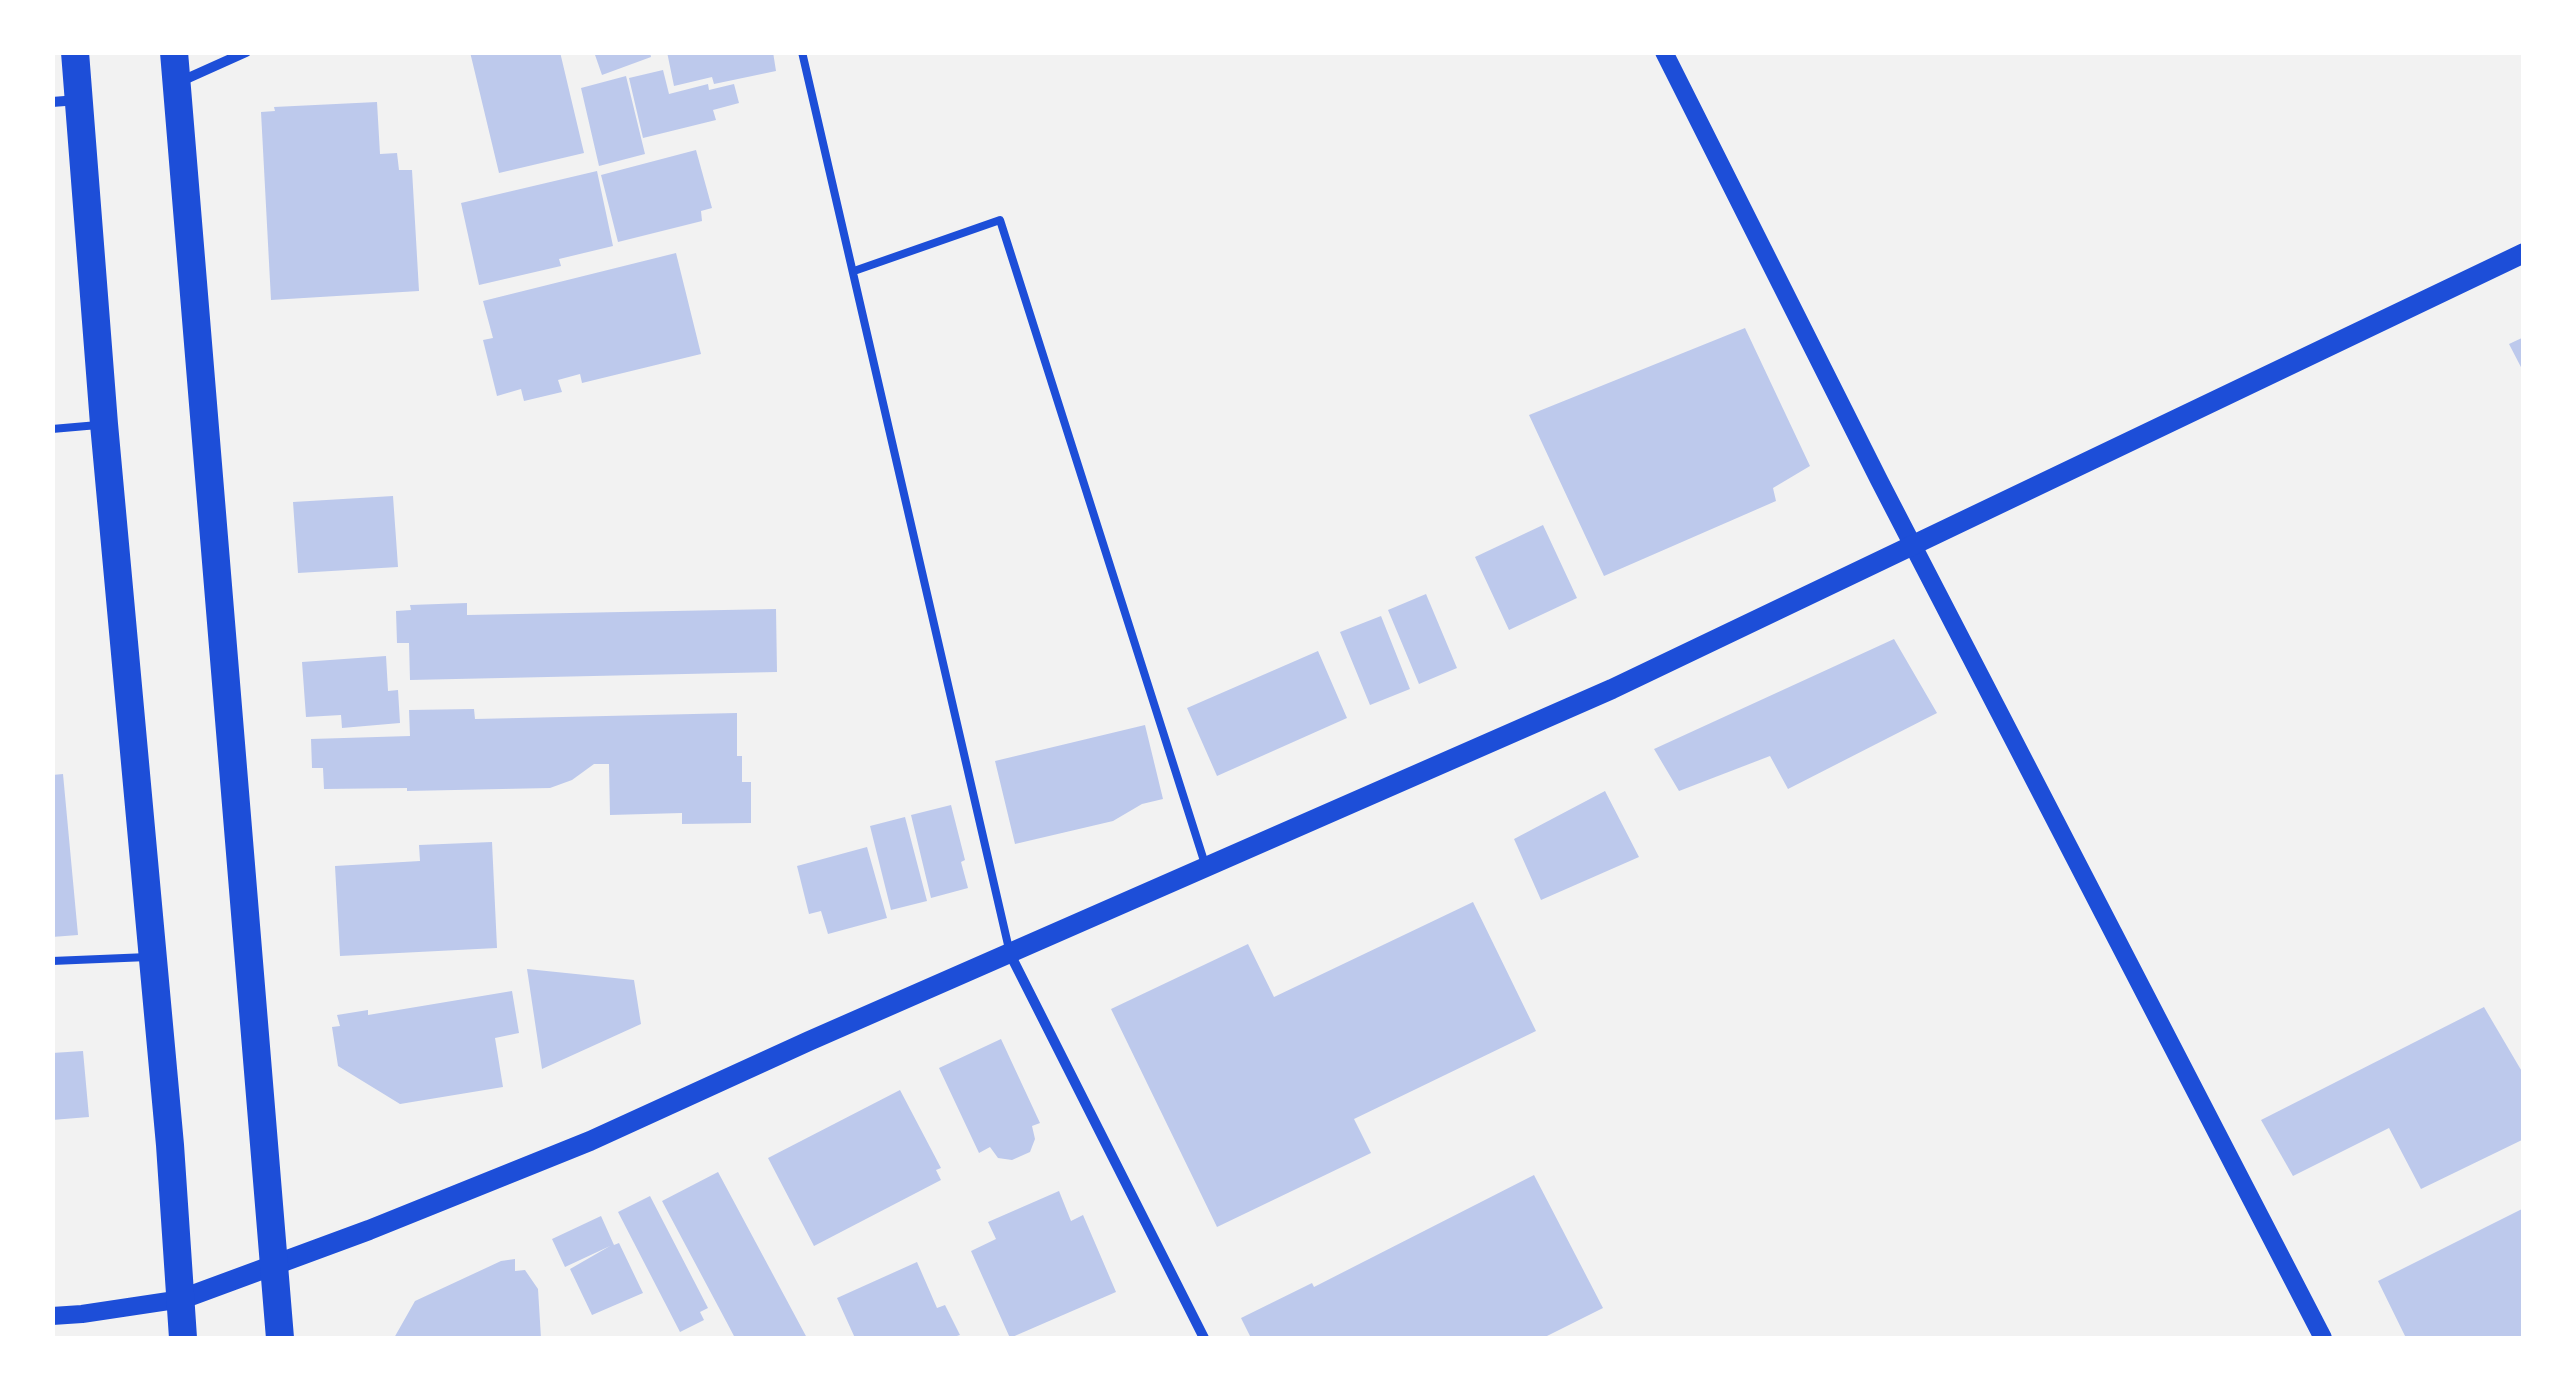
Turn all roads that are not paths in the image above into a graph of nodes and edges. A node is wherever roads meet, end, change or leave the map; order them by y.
1 (75, 52) edge
2 (174, 52) edge
3 (246, 52) edge
4 (802, 52) edge
5 (1664, 52) edge
6 (176, 83) junction
7 (66, 101) edge
8 (2524, 252) edge
9 (854, 271) junction
10 (104, 424) junction
11 (52, 429) edge
12 (1912, 544) junction
13 (1206, 868) junction
14 (1010, 954) junction
15 (153, 956) junction
16 (52, 961) edge
17 (275, 1265) junction
18 (182, 1298) junction
19 (52, 1316) edge
20 (183, 1338) edge
21 (280, 1338) edge
22 (1204, 1338) edge
23 (2323, 1338) edge

1 - 7 highway
2 - 6 highway
3 - 6 street
4 - 9 lane
5 - 12 street
6 - 17 highway
7 - 10 highway
8 - 12 main road
9 - 13 lane
9 - 14 lane
10 - 11 lane
10 - 15 highway
12 - 13 main road
12 - 23 street
13 - 14 main road
14 - 17 main road
14 - 22 street
15 - 16 lane
15 - 18 highway
17 - 18 main road
17 - 21 highway
18 - 19 street
18 - 20 highway

